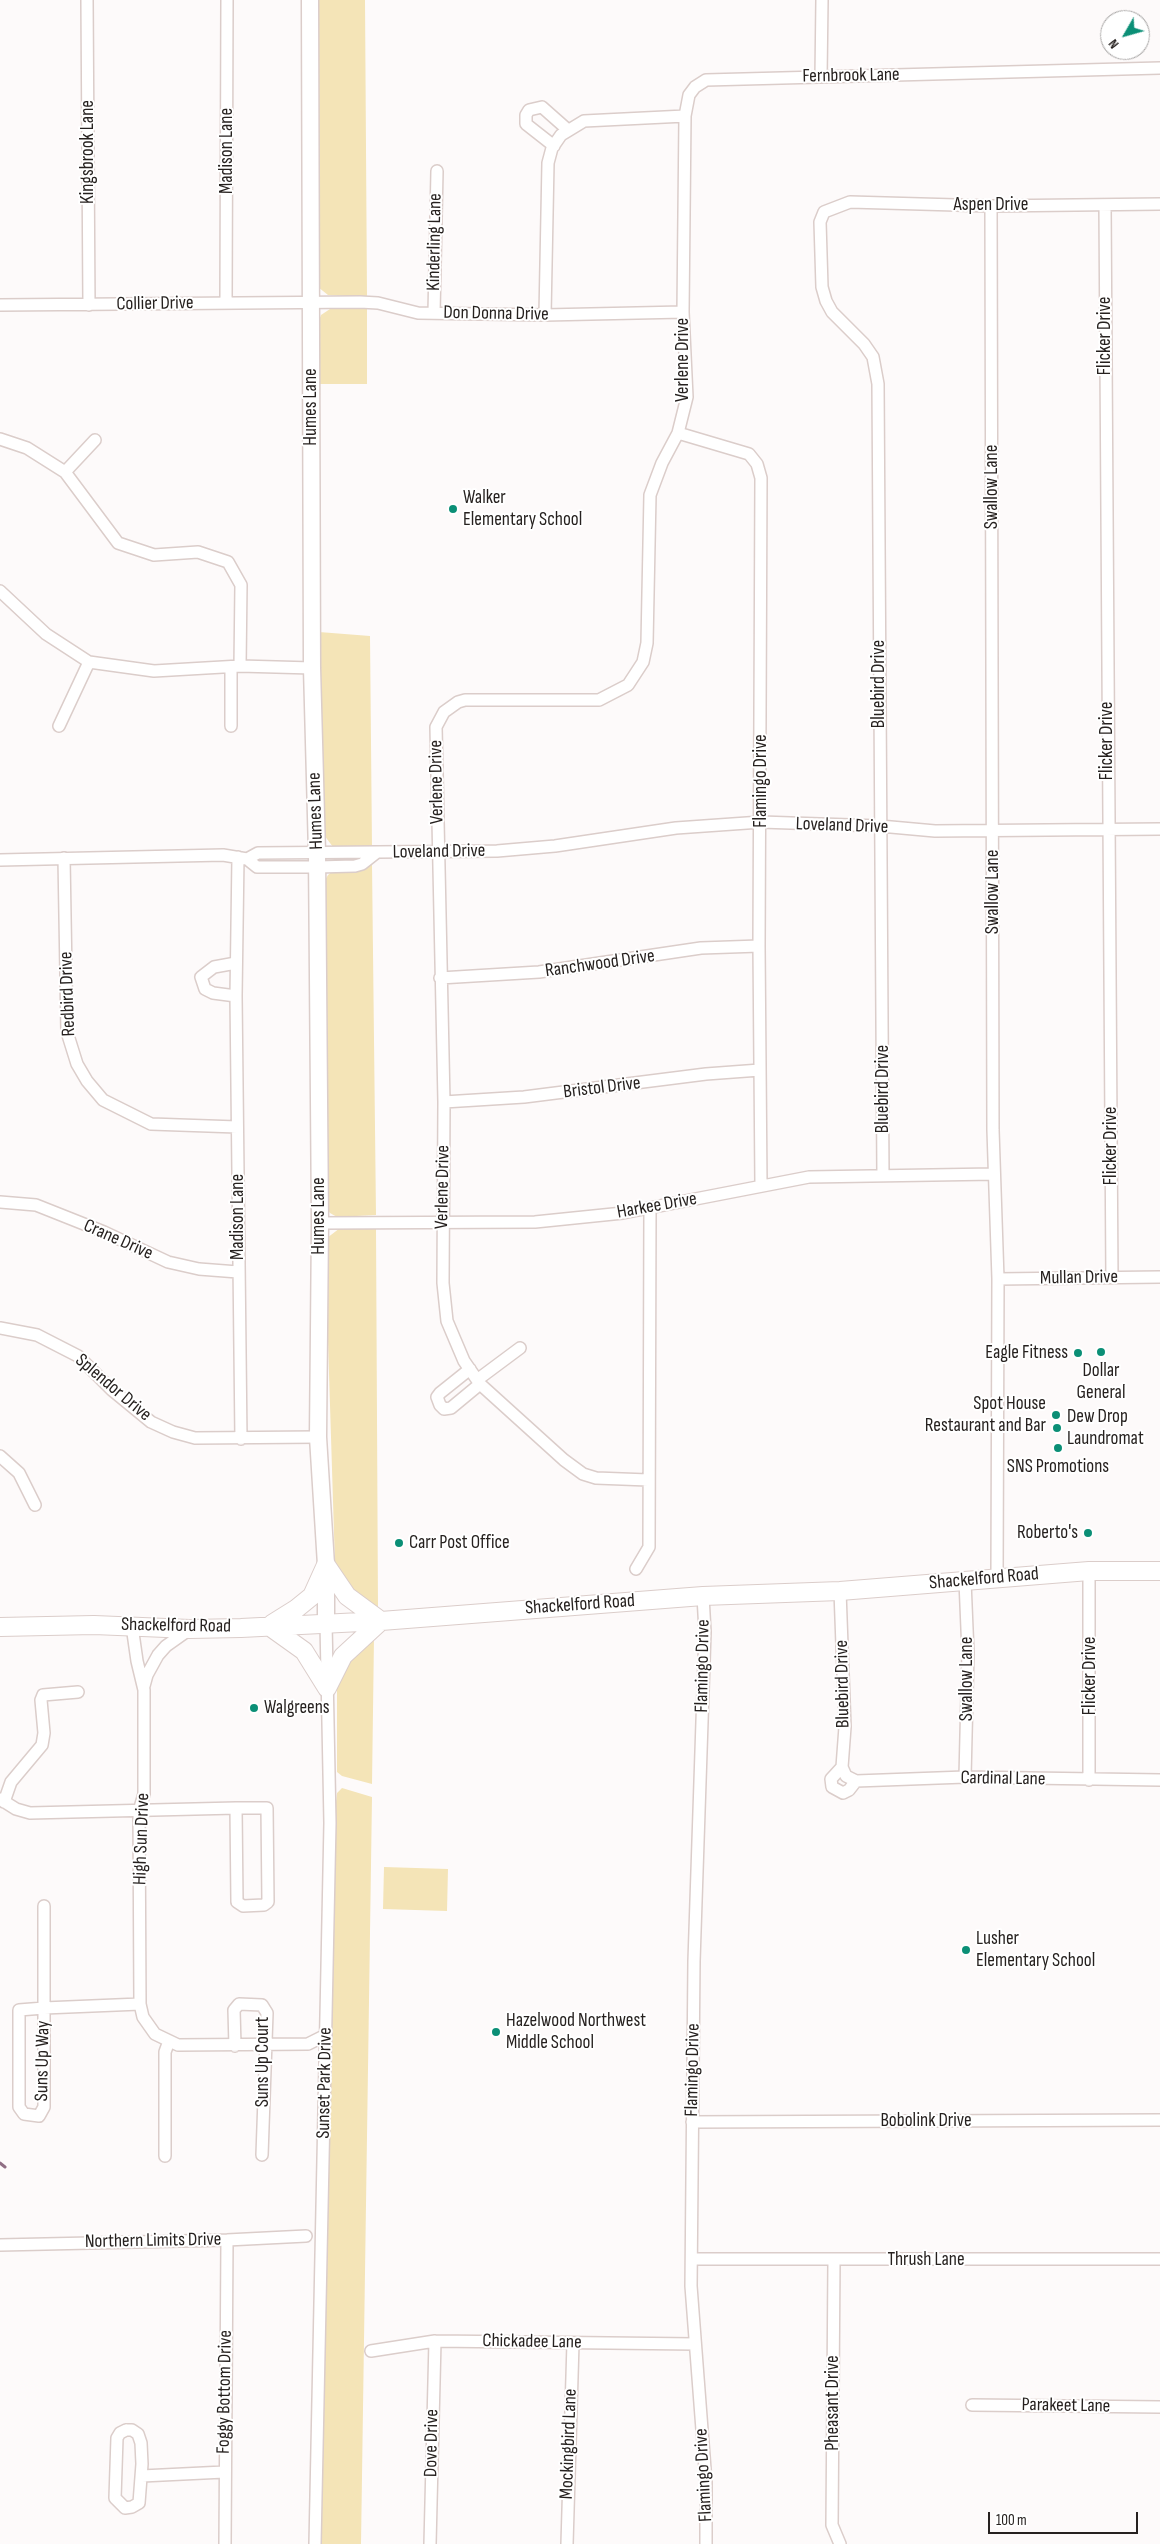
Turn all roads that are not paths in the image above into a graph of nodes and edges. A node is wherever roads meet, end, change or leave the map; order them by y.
1 (87, 0) edge
2 (227, 0) edge
3 (310, 0) edge
4 (822, 0) edge
5 (1160, 68) edge
6 (821, 77) junction
7 (685, 116) junction
8 (568, 130) junction
9 (554, 146) junction
10 (437, 171) dead end
11 (1160, 204) edge
12 (1105, 205) junction
13 (991, 206) junction
14 (824, 212) joint
15 (311, 302) junction
16 (226, 303) junction
17 (0, 305) edge
18 (90, 305) junction
19 (683, 312) junction
20 (434, 313) junction
21 (545, 315) junction
22 (678, 433) junction
23 (0, 439) edge
24 (95, 440) dead end
25 (65, 472) junction
26 (0, 591) edge
27 (89, 662) junction
28 (235, 666) junction
29 (312, 668) junction
30 (59, 726) dead end
31 (231, 726) dead end
32 (761, 822) junction
33 (880, 826) junction
34 (1160, 829) edge
35 (1108, 830) junction
36 (993, 831) junction
37 (438, 852) junction
38 (64, 858) junction
39 (242, 858) junction
40 (0, 860) edge
41 (317, 860) junction
42 (759, 946) junction
43 (236, 963) junction
44 (440, 978) junction
45 (236, 996) junction
46 (760, 1070) junction
47 (444, 1102) junction
48 (237, 1127) junction
49 (994, 1174) junction
50 (883, 1176) junction
51 (762, 1185) junction
52 (0, 1202) edge
53 (650, 1208) junction
54 (320, 1223) junction
55 (442, 1224) junction
56 (238, 1272) junction
57 (1112, 1277) junction
58 (1160, 1277) edge
59 (998, 1279) junction
60 (0, 1328) edge
61 (520, 1348) dead end
62 (470, 1369) junction
63 (479, 1382) junction
64 (318, 1437) junction
65 (241, 1439) junction
66 (0, 1456) edge
67 (648, 1480) junction
68 (34, 1505) dead end
69 (326, 1565) junction
70 (636, 1569) dead end
71 (1089, 1571) junction
72 (1160, 1571) edge
73 (997, 1577) junction
74 (965, 1581) junction
75 (840, 1591) junction
76 (703, 1596) junction
77 (380, 1621) junction
78 (326, 1623) junction
79 (132, 1626) junction
80 (269, 1626) junction
81 (0, 1627) edge
82 (190, 1629) junction
83 (327, 1688) junction
84 (144, 1690) junction
85 (78, 1692) dead end
86 (848, 1774) joint
87 (965, 1777) junction
88 (1089, 1780) junction
89 (1160, 1780) edge
90 (2, 1800) edge
91 (236, 1808) junction
92 (139, 1811) junction
93 (44, 1906) dead end
94 (140, 2004) junction
95 (44, 2008) junction
96 (326, 2035) junction
97 (169, 2041) junction
98 (235, 2046) junction
99 (264, 2046) junction
100 (1160, 2120) edge
101 (692, 2122) junction
102 (262, 2155) dead end
103 (165, 2156) dead end
104 (306, 2236) dead end
105 (227, 2240) junction
106 (0, 2245) edge
107 (692, 2259) junction
108 (1160, 2259) edge
109 (834, 2260) junction
110 (435, 2341) junction
111 (573, 2343) junction
112 (695, 2344) junction
113 (371, 2351) dead end
114 (972, 2405) dead end
115 (1160, 2407) edge
116 (224, 2472) junction
117 (142, 2476) junction
118 (224, 2544) edge
119 (316, 2544) edge
120 (430, 2544) edge
121 (567, 2544) edge
122 (706, 2544) edge
123 (840, 2544) edge

1 - 18 street, Kingsbrook Lane
2 - 16 street, Madison Lane
3 - 15 street, Humes Lane
4 - 6 street
5 - 6 street, Fernbrook Lane
6 - 7 street, Fernbrook Lane
7 - 8 street
7 - 19 street, Verlene Drive
8 - 9 street
8 - 9 street
9 - 21 street
10 - 20 street, Kinderling Lane
11 - 12 street, Aspen Drive
12 - 13 street, Aspen Drive
12 - 35 street, Flicker Drive
13 - 14 street, Aspen Drive
13 - 36 street, Swallow Lane
14 - 33 street, Bluebird Drive
15 - 16 street, Collier Drive
15 - 20 street, Don Donna Drive
15 - 29 street, Humes Lane
16 - 18 street, Collier Drive
17 - 18 street, Collier Drive
19 - 21 street, Don Donna Drive
19 - 22 street, Verlene Drive
20 - 21 street, Don Donna Drive
22 - 32 street, Flamingo Drive
22 - 37 street, Verlene Drive
23 - 25 street
24 - 25 street
25 - 28 street
26 - 27 street
27 - 28 street
27 - 30 street
28 - 29 street
28 - 31 street
29 - 41 street, Humes Lane
32 - 33 street, Loveland Drive
32 - 37 street, Loveland Drive
32 - 42 street, Flamingo Drive
33 - 36 street, Loveland Drive
33 - 50 street, Bluebird Drive
34 - 35 street, Loveland Drive
35 - 36 street, Loveland Drive
35 - 57 street, Flicker Drive
36 - 49 street, Swallow Lane
37 - 41 street, Loveland Drive
37 - 44 street, Verlene Drive
38 - 39 street, Loveland Drive
38 - 40 street, Loveland Drive
38 - 48 street, Redbird Drive
39 - 41 street, Loveland Drive
39 - 43 street, Madison Lane
41 - 54 street, Humes Lane
42 - 44 street, Ranchwood Drive
42 - 46 street, Flamingo Drive
43 - 45 street, Madison Lane
43 - 45 street
44 - 47 street, Verlene Drive
45 - 48 street, Madison Lane
46 - 47 street, Bristol Drive
46 - 51 street, Flamingo Drive
47 - 55 street, Verlene Drive
48 - 56 street, Madison Lane
49 - 50 street, Harkee Drive
49 - 59 street, Swallow Lane
50 - 51 street, Harkee Drive
51 - 53 street, Harkee Drive
52 - 56 street, Crane Drive
53 - 55 street, Harkee Drive
53 - 67 street
54 - 55 street, Harkee Drive
54 - 64 street, Humes Lane
55 - 62 street, Verlene Drive
56 - 65 street, Madison Lane
57 - 58 street, Mullan Drive
57 - 59 street, Mullan Drive
59 - 73 street, Swallow Lane
60 - 65 street, Splendor Drive
61 - 63 street
62 - 63 street, Verlene Drive
62 - 63 street
63 - 67 street, Verlene Drive
64 - 65 street, Splendor Drive
64 - 69 street, Humes Lane
66 - 68 street
67 - 70 street
69 - 77 main road
69 - 78 street, Humes Lane
69 - 80 main road
71 - 72 main road, Shackelford Road
71 - 73 main road, Shackelford Road
71 - 88 street, Flicker Drive
73 - 74 main road, Shackelford Road
74 - 75 main road, Shackelford Road
74 - 87 street, Swallow Lane
75 - 76 main road, Shackelford Road
75 - 86 street, Bluebird Drive
76 - 77 main road, Shackelford Road
76 - 101 street, Flamingo Drive
77 - 78 main road, Shackelford Road
77 - 83 main road
78 - 80 main road, Shackelford Road
78 - 83 street, Sunset Park Drive
79 - 81 main road, Shackelford Road
79 - 82 main road, Shackelford Road
79 - 84 street, High Sun Drive
80 - 82 main road, Shackelford Road
80 - 83 main road
82 - 84 street
83 - 96 street, Sunset Park Drive
84 - 92 street, High Sun Drive
85 - 90 street
86 - 87 street, Cardinal Lane
87 - 88 street, Cardinal Lane
88 - 89 street, Cardinal Lane
90 - 92 street
91 - 91 street
91 - 92 street
92 - 94 street, High Sun Drive
93 - 95 street, Suns Up Way
94 - 95 street, Suns Up Way
94 - 97 street, High Sun Drive
95 - 95 street, Suns Up Way
96 - 99 street, High Sun Drive
96 - 119 street, Sunset Park Drive
97 - 98 street, High Sun Drive
97 - 103 street
98 - 99 street, High Sun Drive
98 - 99 street, Suns Up Court
99 - 102 street, Suns Up Court
100 - 101 street, Bobolink Drive
101 - 107 street, Flamingo Drive
104 - 105 street, Northern Limits Drive
105 - 106 street, Northern Limits Drive
105 - 116 street, Foggy Bottom Drive
107 - 109 street, Thrush Lane
107 - 112 street, Flamingo Drive
108 - 109 street, Thrush Lane
109 - 123 street, Pheasant Drive
110 - 111 street, Chickadee Lane
110 - 113 street, Chickadee Lane
110 - 120 street, Dove Drive
111 - 112 street, Chickadee Lane
111 - 121 street, Mockingbird Lane
112 - 122 street, Flamingo Drive
114 - 115 street, Parakeet Lane
116 - 117 street
116 - 118 street, Foggy Bottom Drive
117 - 117 street

